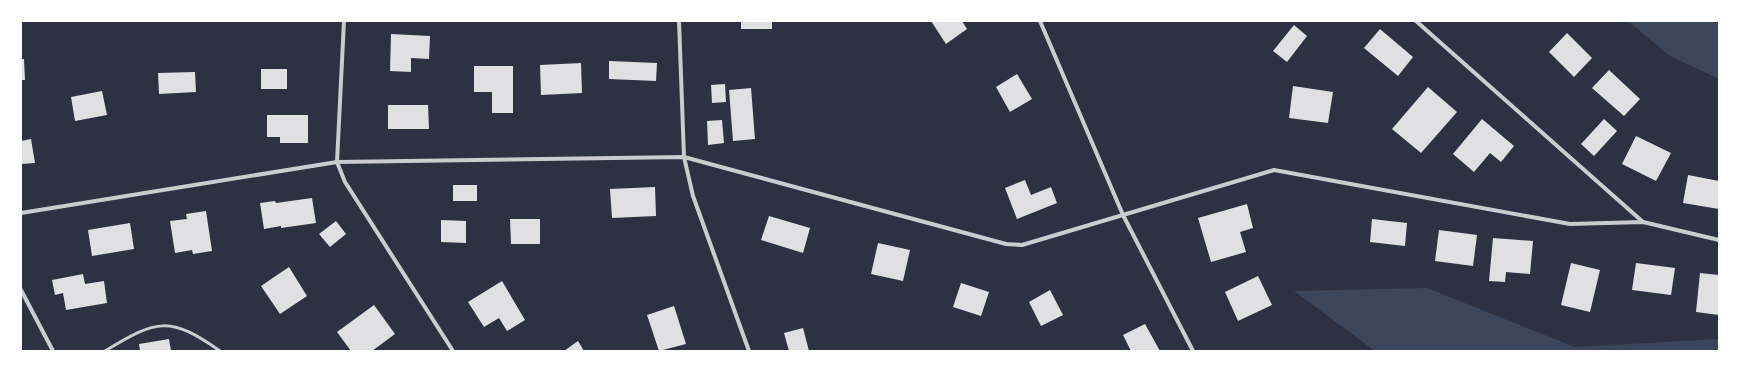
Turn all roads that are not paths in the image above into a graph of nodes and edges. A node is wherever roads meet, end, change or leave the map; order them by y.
1 (344, 21) edge
2 (679, 21) edge
3 (1040, 21) edge
4 (1416, 21) edge
5 (684, 157) junction
6 (337, 162) junction
7 (21, 213) edge
8 (1123, 215) junction
9 (1643, 222) junction
10 (1719, 240) edge
11 (21, 290) edge
12 (53, 351) edge
13 (105, 351) edge
14 (220, 351) edge
15 (453, 351) edge
16 (749, 351) edge
17 (1193, 351) edge

1 - 6 street
2 - 5 street
3 - 8 street
4 - 9 street
5 - 6 street
5 - 8 street
5 - 16 street
6 - 7 street
6 - 15 street
8 - 9 street
8 - 17 street
9 - 10 street
11 - 12 street
13 - 14 lane

